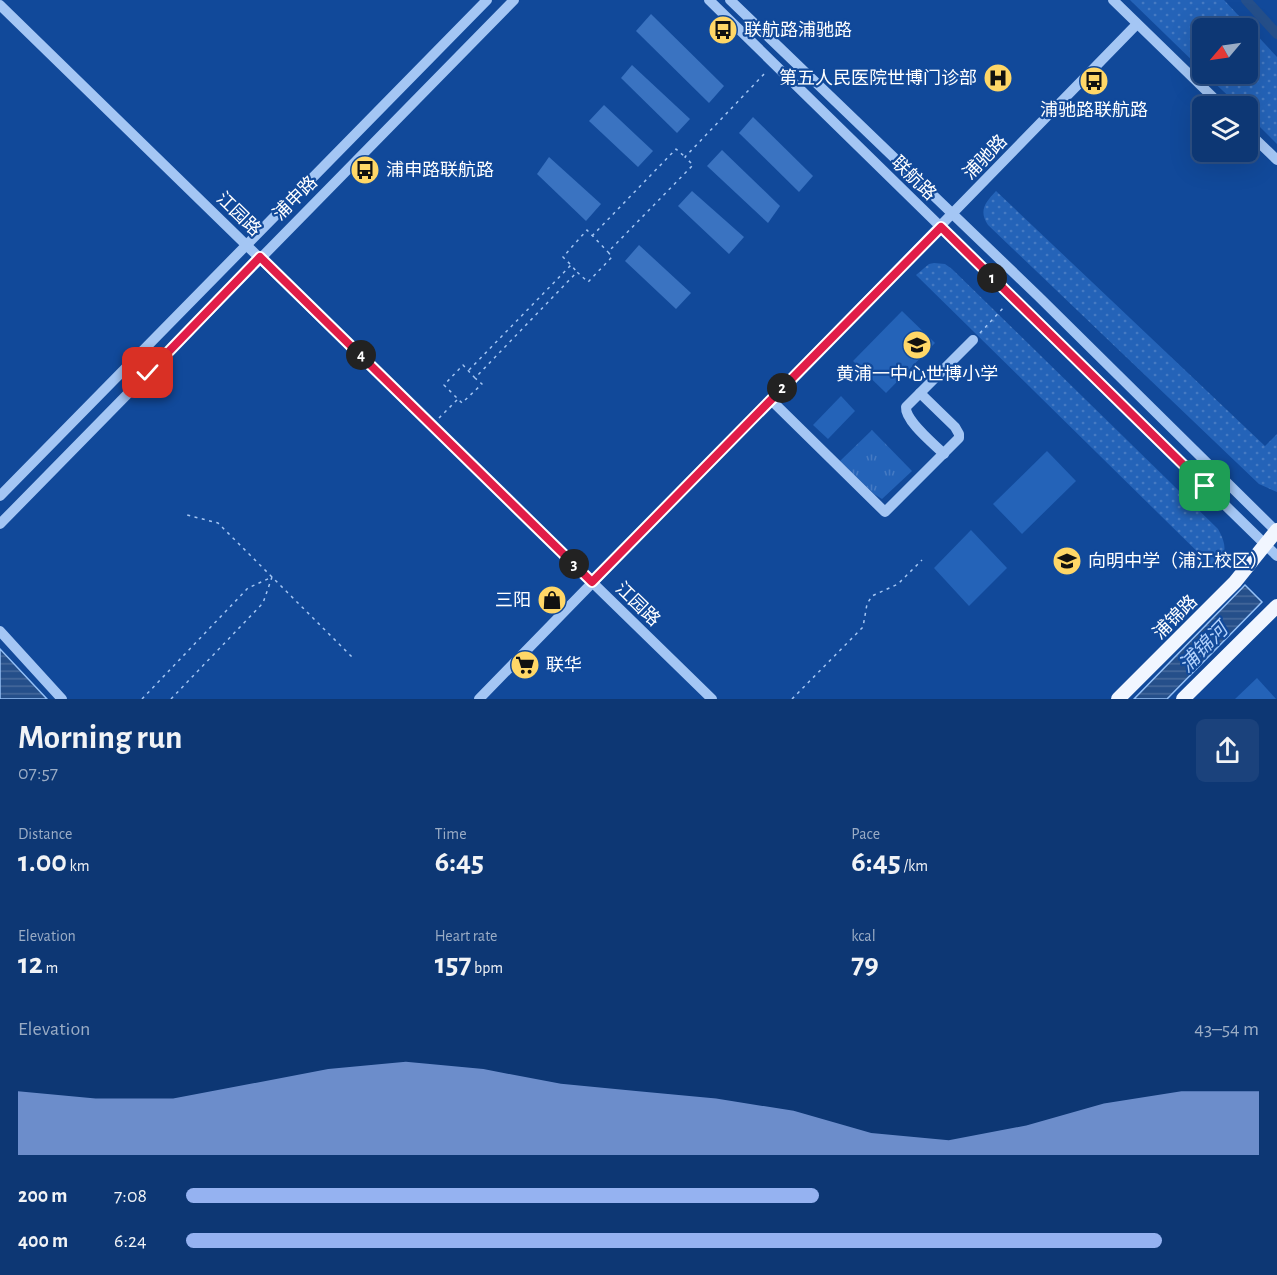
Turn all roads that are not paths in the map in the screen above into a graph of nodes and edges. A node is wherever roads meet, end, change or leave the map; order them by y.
1 (487, 0) edge
2 (514, 0) edge
3 (709, 0) edge
4 (730, 0) edge
5 (1113, 0) edge
6 (0, 5) edge
7 (1137, 24) junction
8 (1212, 96) edge
9 (1258, 142) edge
10 (1277, 160) edge
11 (953, 215) junction
12 (941, 227) junction
13 (246, 243) junction
14 (260, 257) junction
15 (973, 340) road end
16 (920, 393) junction
17 (771, 400) junction
18 (944, 454) junction
19 (0, 496) edge
20 (0, 524) edge
21 (1277, 531) edge
22 (1271, 551) edge
23 (592, 582) junction
24 (1277, 606) edge
25 (0, 632) edge
26 (62, 699) edge
27 (479, 699) edge
28 (712, 699) edge
29 (1118, 699) edge
30 (1184, 699) edge

1 - 13 street, 浦申路
2 - 14 street, 浦申路
3 - 12 street, 联航路
4 - 11 street, 联航路
5 - 7 street
6 - 13 street, 江园路
7 - 8 street
7 - 11 street, 浦驰路
9 - 10 street
11 - 12 street, 浦驰路
11 - 21 street, 联航路
12 - 17 street, 浦驰路
12 - 22 street, 联航路
13 - 14 street, 江园路
13 - 19 street, 浦申路
14 - 20 street, 浦申路
14 - 23 street, 江园路
15 - 16 street
16 - 18 street
16 - 18 street
17 - 18 street
17 - 23 street, 浦驰路
21 - 22 main road, 浦锦路
22 - 29 main road, 浦锦路
23 - 27 street, 浦驰路
23 - 28 street, 江园路
24 - 30 main road
25 - 26 street

